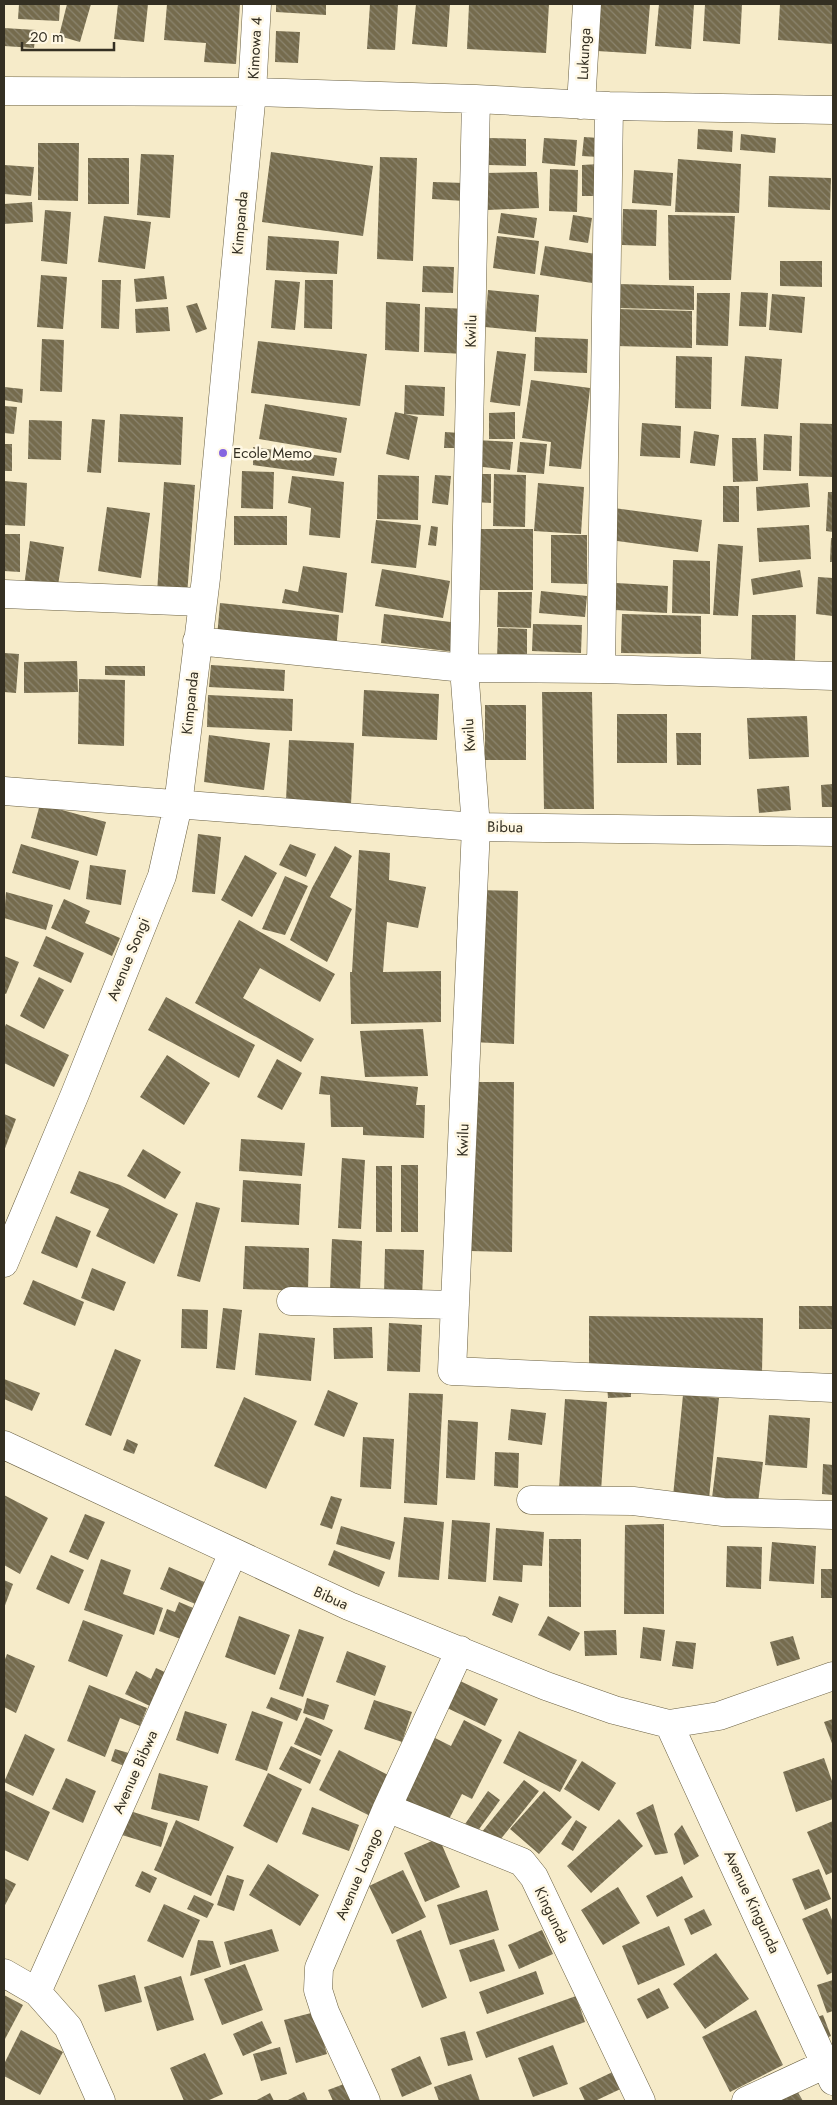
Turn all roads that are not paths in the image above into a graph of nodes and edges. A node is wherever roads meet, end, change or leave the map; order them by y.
1 (257, 4) edge
2 (586, 4) edge
3 (4, 91) edge
4 (252, 92) junction
5 (476, 99) junction
6 (581, 105) junction
7 (609, 106) junction
8 (833, 110) edge
9 (4, 594) edge
10 (201, 602) junction
11 (197, 641) junction
12 (464, 668) junction
13 (601, 669) junction
14 (833, 676) edge
15 (7, 799) edge
16 (178, 805) junction
17 (476, 827) junction
18 (833, 832) edge
19 (4, 1264) edge
20 (291, 1302) dead end
21 (455, 1305) junction
22 (833, 1388) edge
23 (4, 1445) edge
24 (531, 1500) dead end
25 (833, 1515) edge
26 (232, 1553) junction
27 (460, 1650) junction
28 (833, 1676) edge
29 (669, 1724) junction
30 (387, 1808) junction
31 (4, 1973) edge
32 (37, 1992) junction
33 (830, 2073) edge
34 (101, 2101) edge
35 (366, 2101) edge
36 (641, 2101) edge
37 (746, 2101) edge

1 - 4 street, Kimowa 4
2 - 6 street, Lukunga
3 - 4 street
4 - 5 street
4 - 10 street, Kimpanda
5 - 6 street
5 - 12 street, Kwilu
6 - 7 street
7 - 8 street
7 - 13 street
9 - 10 street
10 - 11 street, Kimpanda
11 - 12 street
11 - 16 street, Kimpanda
12 - 13 street
12 - 17 street, Kwilu
13 - 14 street
15 - 16 street
16 - 17 street, Bibua
16 - 19 street, Avenue Songi
17 - 18 street, Bibua
17 - 21 street, Kwilu
20 - 21 street
21 - 22 street, Kwilu
23 - 26 street, Bibua
24 - 25 street
26 - 27 street, Bibua
26 - 32 street, Avenue Bibwa
27 - 29 street, Bibua
27 - 30 street, Avenue Loango
28 - 29 street
29 - 33 street, Avenue Kingunda
30 - 35 street, Avenue Loango
30 - 36 street, Kingunda
31 - 32 street
32 - 34 street
33 - 37 street

